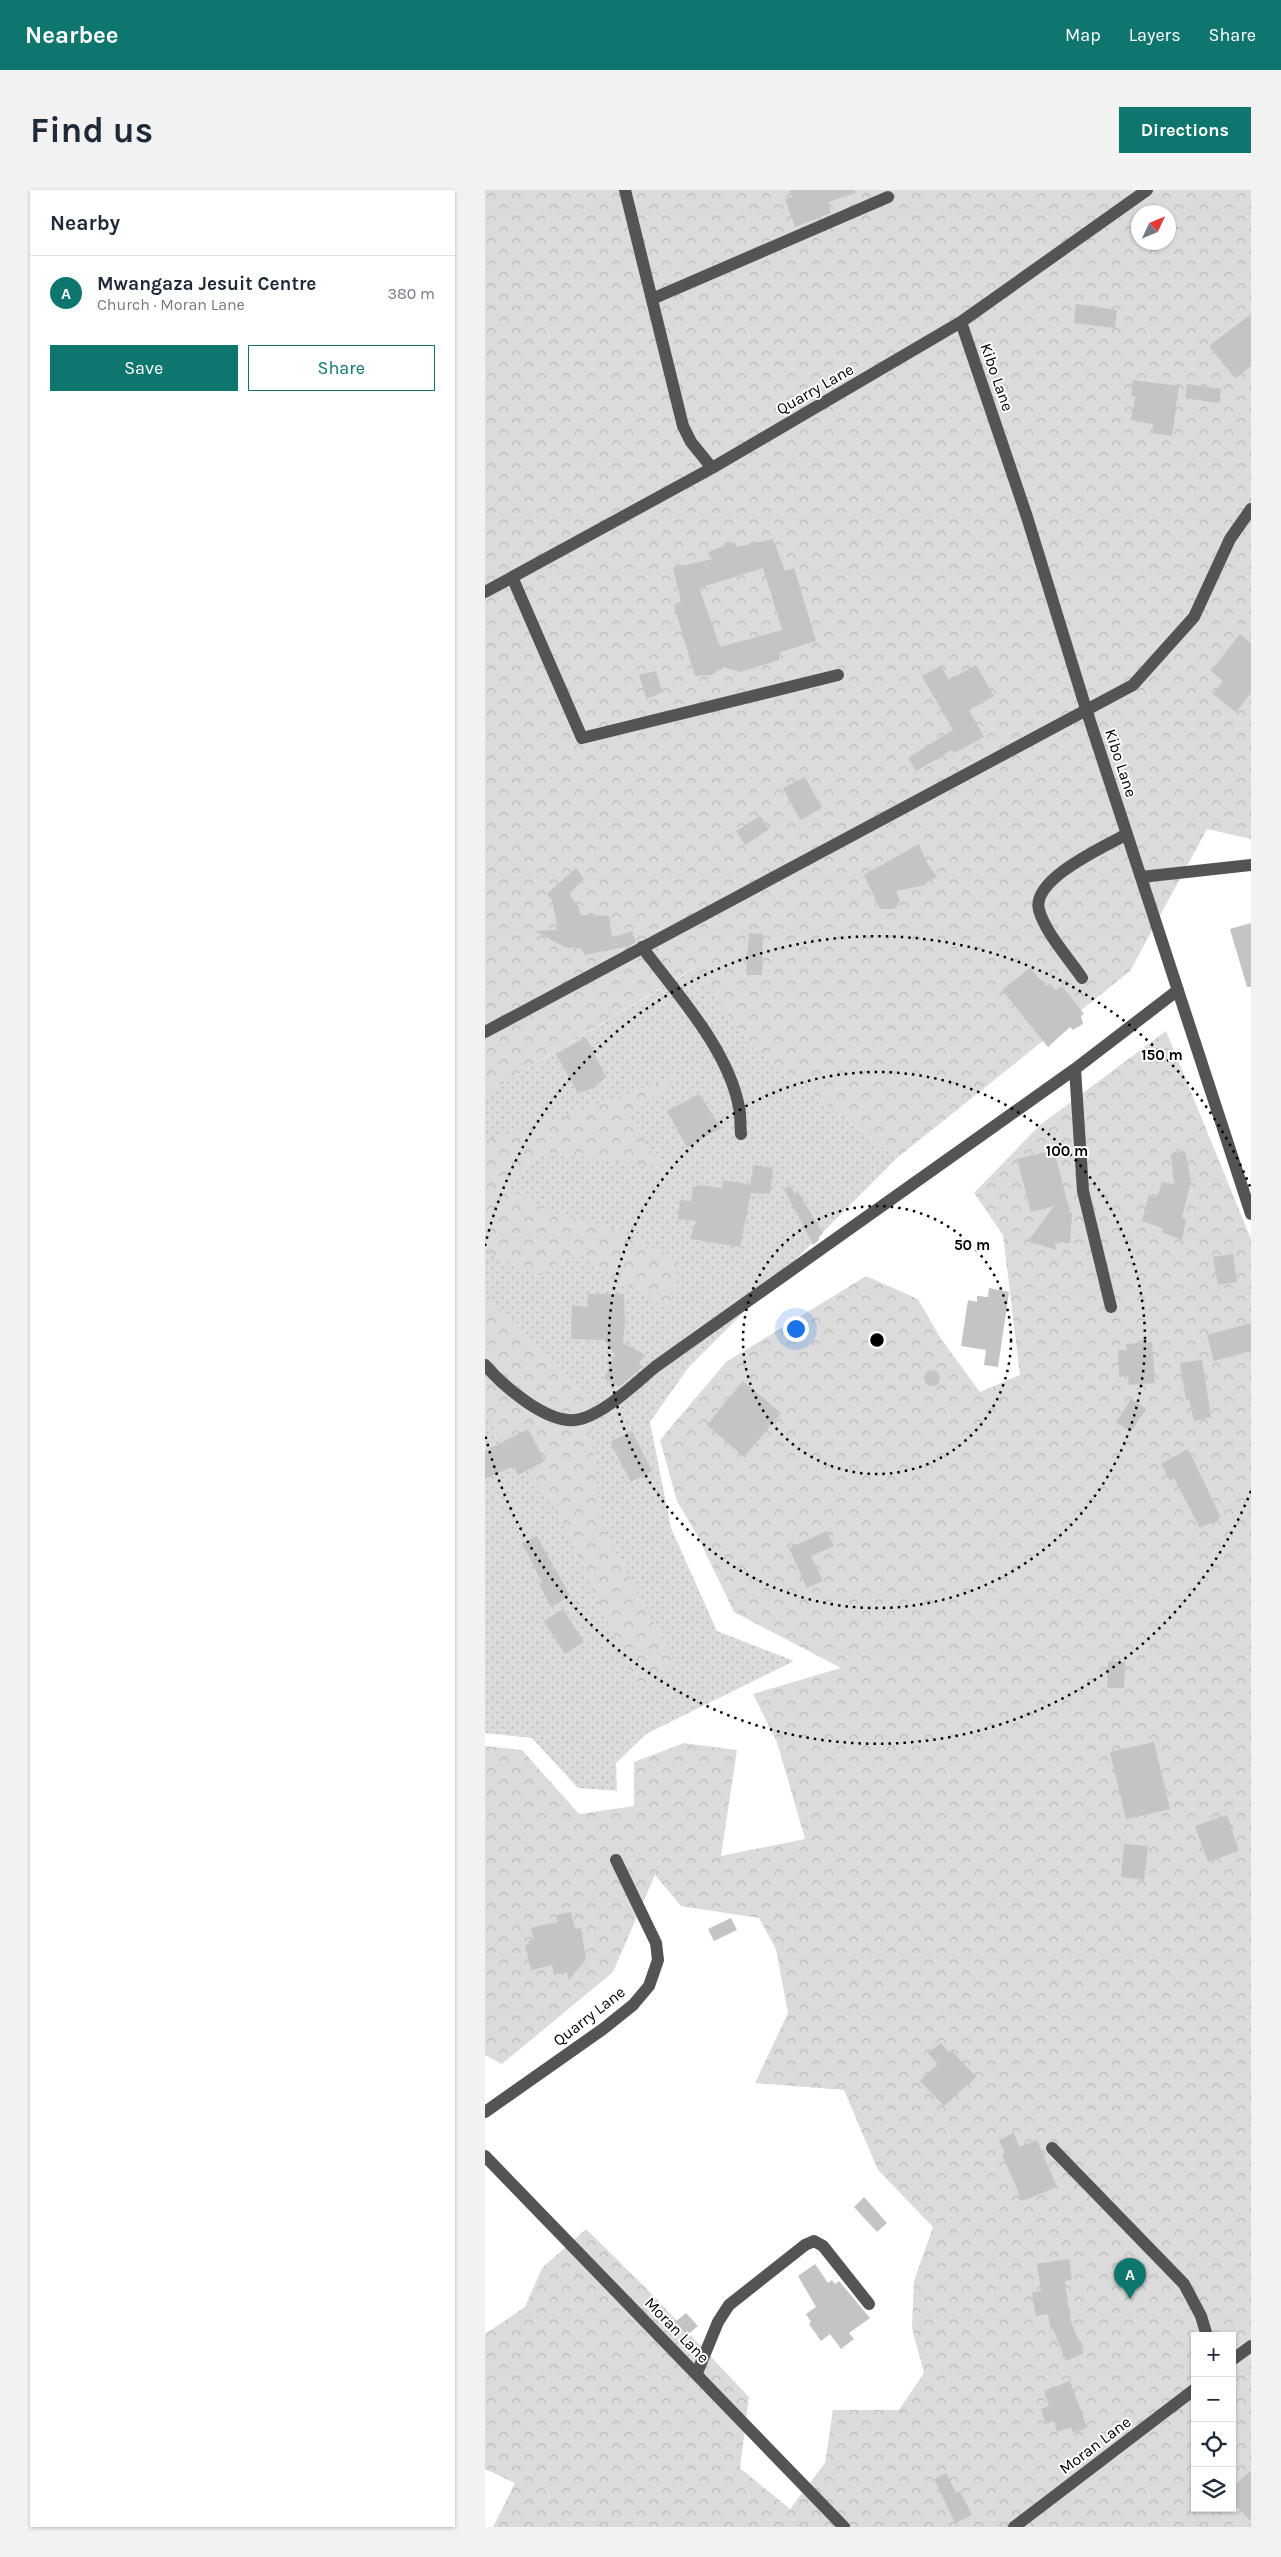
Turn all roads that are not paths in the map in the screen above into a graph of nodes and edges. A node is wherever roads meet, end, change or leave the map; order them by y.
1 (625, 190) edge
2 (1147, 190) edge
3 (888, 197) dead end
4 (652, 299) junction
5 (961, 322) junction
6 (712, 468) junction
7 (1251, 510) edge
8 (512, 578) junction
9 (485, 592) edge
10 (838, 675) dead end
11 (1086, 709) junction
12 (1127, 834) junction
13 (1251, 865) edge
14 (1141, 877) junction
15 (642, 947) junction
16 (1082, 978) dead end
17 (1178, 990) junction
18 (485, 1032) edge
19 (1075, 1069) junction
20 (741, 1134) dead end
21 (1251, 1214) edge
22 (1111, 1307) dead end
23 (485, 1365) edge
24 (616, 1860) dead end
25 (485, 2112) edge
26 (1052, 2148) dead end
27 (485, 2156) edge
28 (869, 2304) dead end
29 (1206, 2332) edge
30 (1251, 2346) edge
31 (1236, 2357) edge
32 (697, 2374) junction
33 (1191, 2392) edge
34 (844, 2527) edge
35 (1014, 2527) edge

1 - 4 street
2 - 5 street, Quarry Lane
3 - 4 street
4 - 6 street
5 - 6 street, Quarry Lane
5 - 11 street, Kibo Lane
6 - 8 street, Quarry Lane
7 - 11 street
8 - 9 street, Quarry Lane
8 - 10 street
11 - 12 street, Kibo Lane
11 - 15 street
12 - 14 street, Kibo Lane
12 - 16 street
13 - 14 street
14 - 17 street, Kibo Lane
15 - 18 street
15 - 20 street
17 - 19 street
17 - 21 street, Kibo Lane
19 - 22 street
19 - 23 street
24 - 25 street, Quarry Lane
26 - 29 street
27 - 32 street, Moran Lane
28 - 32 street
30 - 31 street
32 - 34 street, Moran Lane
33 - 35 street, Moran Lane

